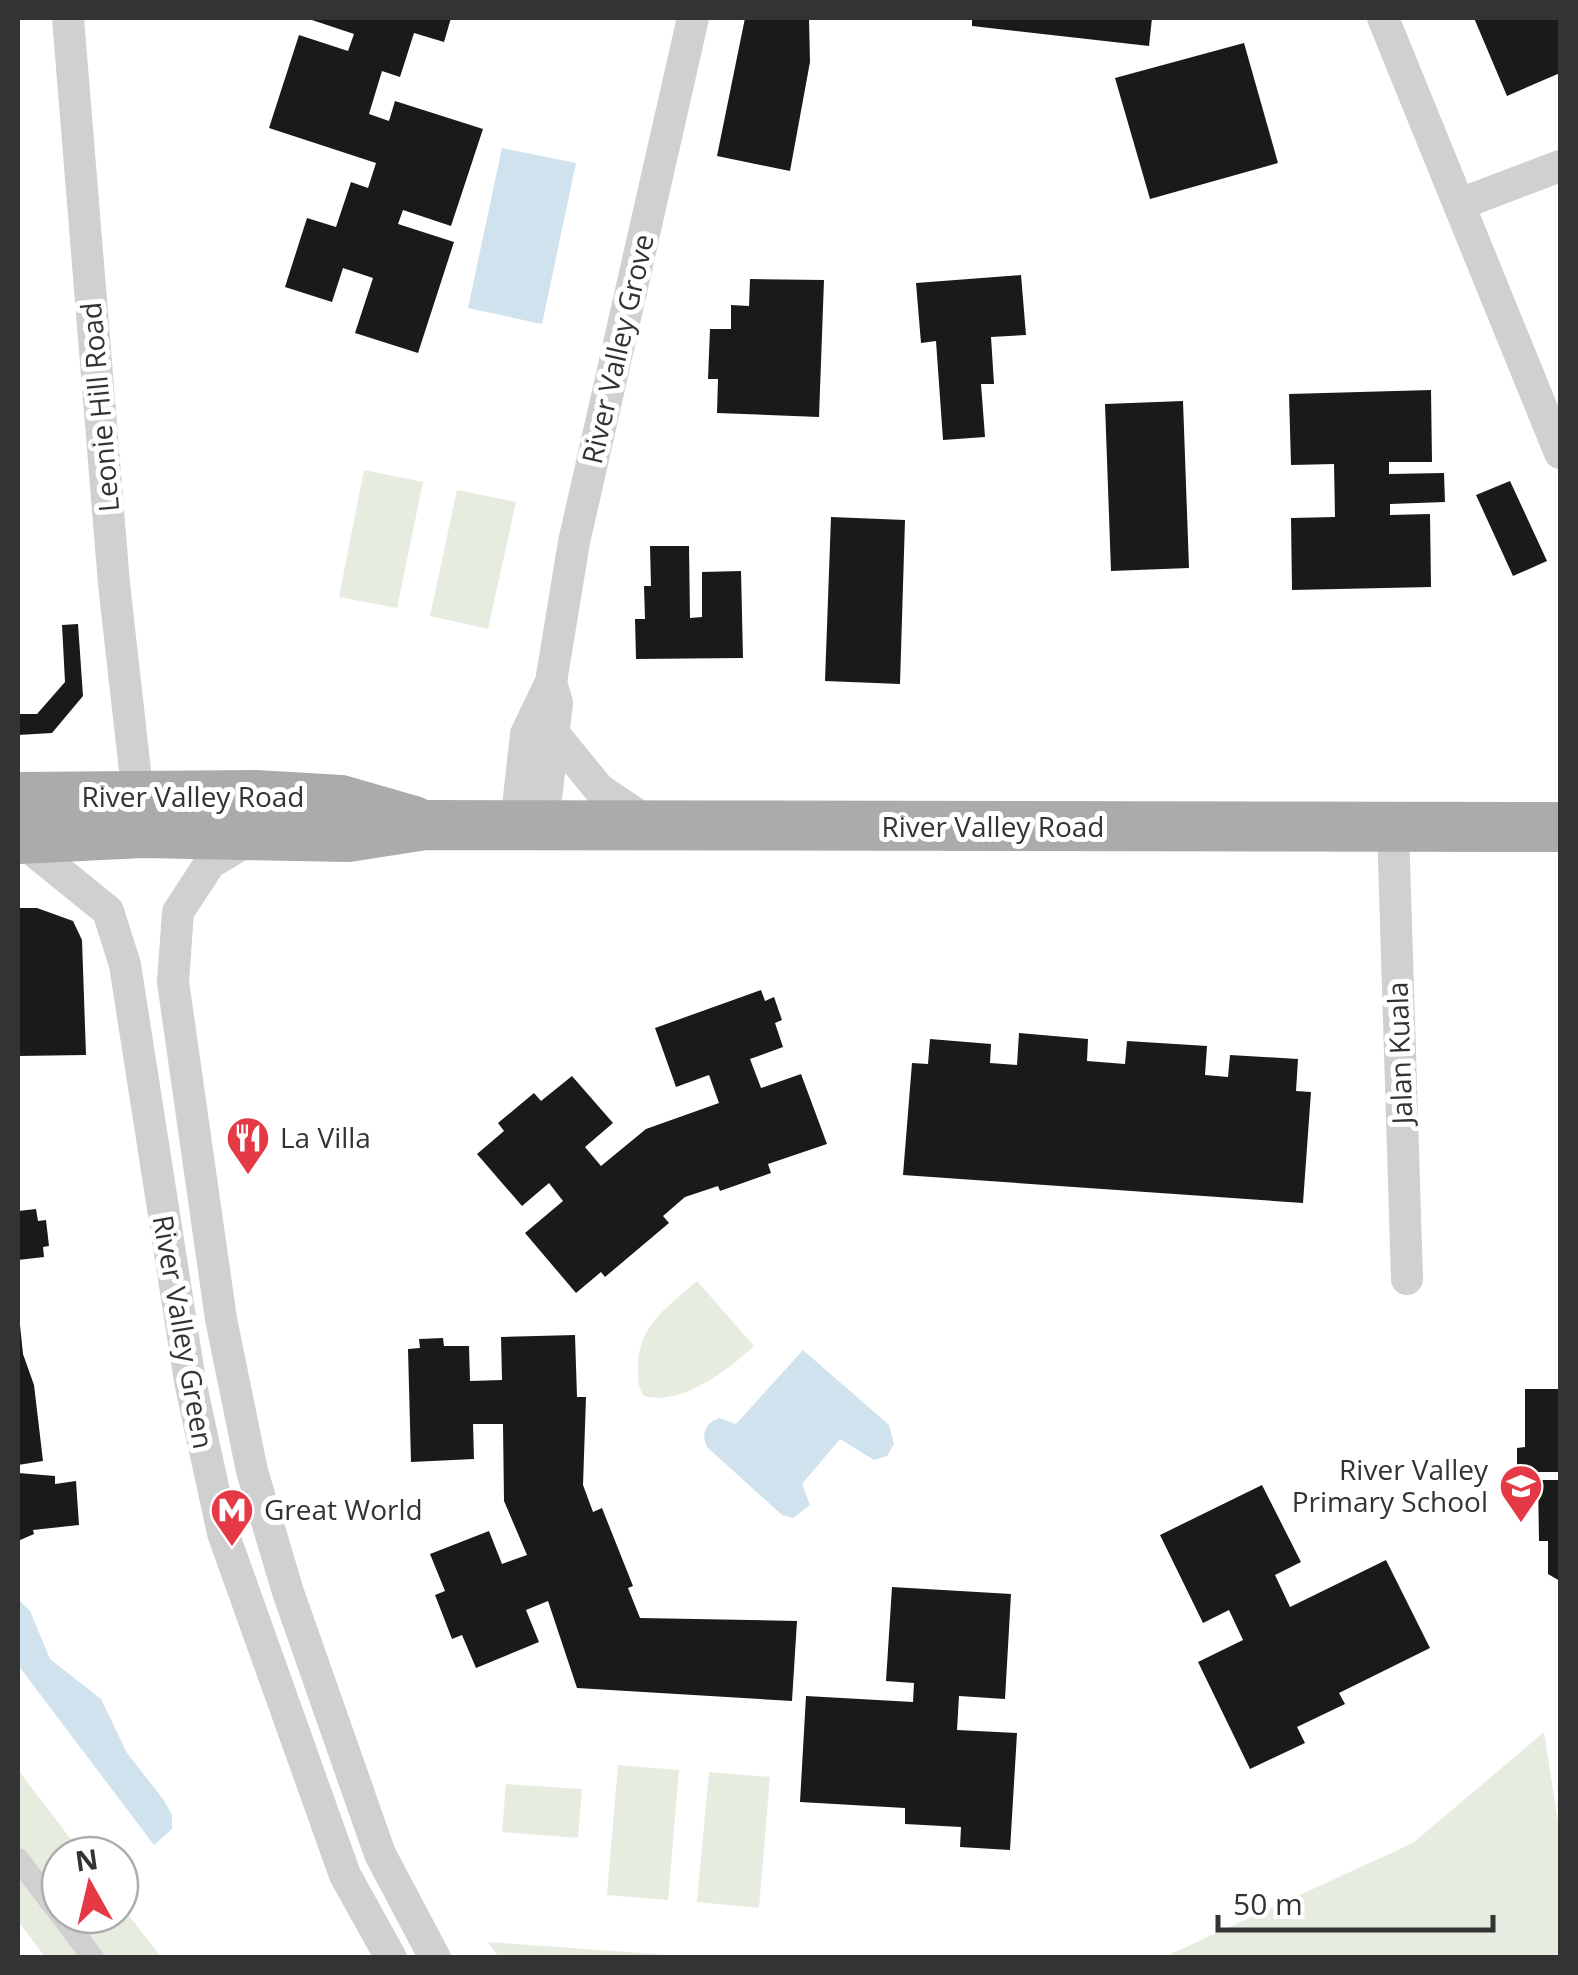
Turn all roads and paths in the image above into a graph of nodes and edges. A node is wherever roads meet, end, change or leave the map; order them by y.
1 (68, 18) edge
2 (692, 18) edge
3 (1383, 18) edge
4 (1560, 166) edge
5 (1460, 204) junction
6 (1560, 453) edge
7 (551, 682) junction
8 (554, 734) junction
9 (140, 814) junction
10 (425, 824) junction
11 (651, 824) junction
12 (18, 825) edge
13 (530, 825) junction
14 (1560, 826) edge
15 (1393, 828) junction
16 (252, 838) junction
17 (1408, 1279) dead end
18 (18, 1859) edge
19 (40, 1888) edge
20 (75, 1935) edge
21 (93, 1958) edge
22 (391, 1958) edge
23 (435, 1958) edge

1 - 9 street, Leonie Hill Road
2 - 7 street, River Valley Grove
3 - 5 street
4 - 5 street
5 - 6 street
7 - 8 street, River Valley Grove
7 - 13 street, River Valley Grove
8 - 11 street
8 - 13 street, River Valley Grove
9 - 10 main road, River Valley Road
9 - 12 main road, River Valley Road
9 - 16 main road, River Valley Road
10 - 13 main road, River Valley Road
10 - 16 main road, River Valley Road
11 - 13 main road, River Valley Road
11 - 15 main road, River Valley Road
12 - 22 street, River Valley Green
14 - 15 main road, River Valley Road
15 - 17 street, Jalan Kuala
16 - 23 street, River Valley Green
18 - 19 street
20 - 21 street

